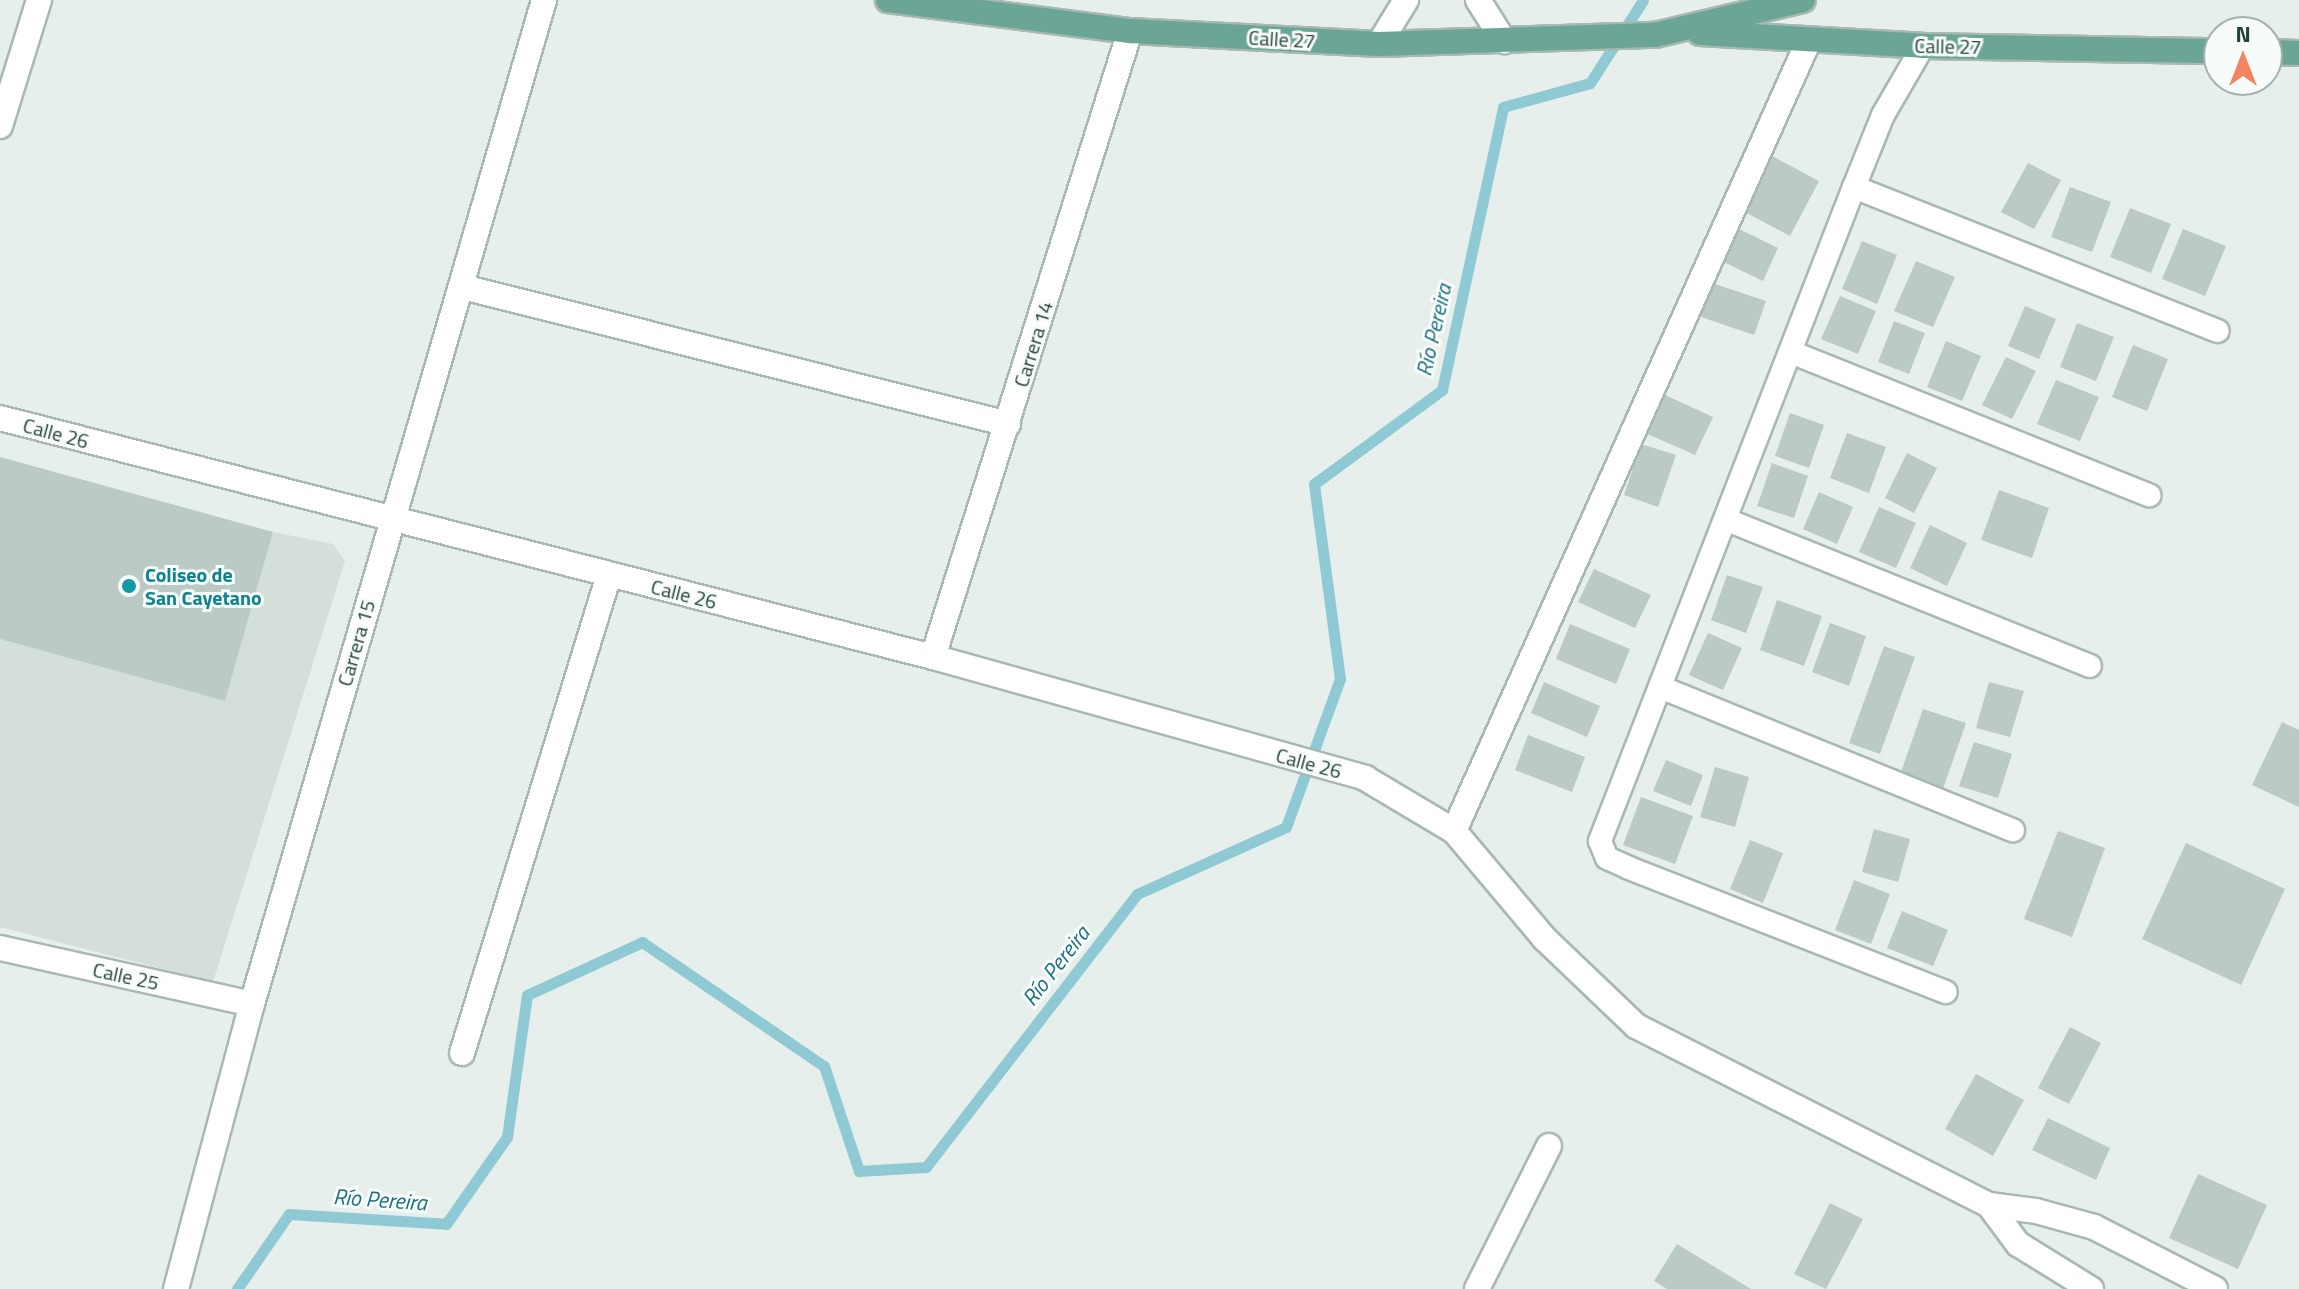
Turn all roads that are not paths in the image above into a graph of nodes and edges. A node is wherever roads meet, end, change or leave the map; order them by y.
1 (39, 0) edge
2 (544, 0) edge
3 (888, 0) edge
4 (1406, 0) edge
5 (1478, 0) edge
6 (1803, 0) edge
7 (1130, 31) junction
8 (1666, 34) junction
9 (1809, 40) junction
10 (1504, 41) junction
11 (1379, 44) junction
12 (1923, 46) junction
13 (2203, 51) edge
14 (0, 126) edge
15 (1854, 187) junction
16 (463, 287) junction
17 (2217, 331) dead end
18 (1791, 352) junction
19 (0, 418) edge
20 (1008, 424) junction
21 (2149, 495) dead end
22 (1727, 520) junction
23 (391, 522) junction
24 (609, 575) junction
25 (933, 657) junction
26 (2090, 666) dead end
27 (1660, 687) junction
28 (2013, 830) dead end
29 (1454, 831) junction
30 (0, 948) edge
31 (1946, 992) dead end
32 (252, 1004) junction
33 (462, 1053) dead end
34 (1549, 1146) dead end
35 (1989, 1205) junction
36 (176, 1289) edge
37 (1477, 1289) edge
38 (2091, 1289) edge
39 (2215, 1289) edge

1 - 14 street
2 - 16 street, Carrera 15
3 - 7 main road, Calle 27
4 - 11 street
5 - 10 street
6 - 8 main road, Calle 27
7 - 11 main road, Calle 27
7 - 20 street, Carrera 14
8 - 9 main road, Calle 27
8 - 10 main road, Calle 27
9 - 12 main road, Calle 27
9 - 29 street
10 - 11 main road, Calle 27
12 - 13 main road, Calle 27
12 - 15 lane
15 - 17 lane
15 - 18 lane
16 - 20 street
16 - 23 street, Carrera 15
18 - 21 lane
18 - 22 lane
19 - 23 street, Calle 26
20 - 25 street, Carrera 14
22 - 26 lane
22 - 27 lane
23 - 24 street, Calle 26
23 - 32 street, Carrera 15
24 - 25 street, Calle 26
24 - 33 street
25 - 29 street, Calle 26
27 - 28 lane
27 - 31 lane
29 - 35 street, Calle 26
30 - 32 street, Calle 25
32 - 36 street, Carrera 15
34 - 37 street
35 - 38 street
35 - 39 street

